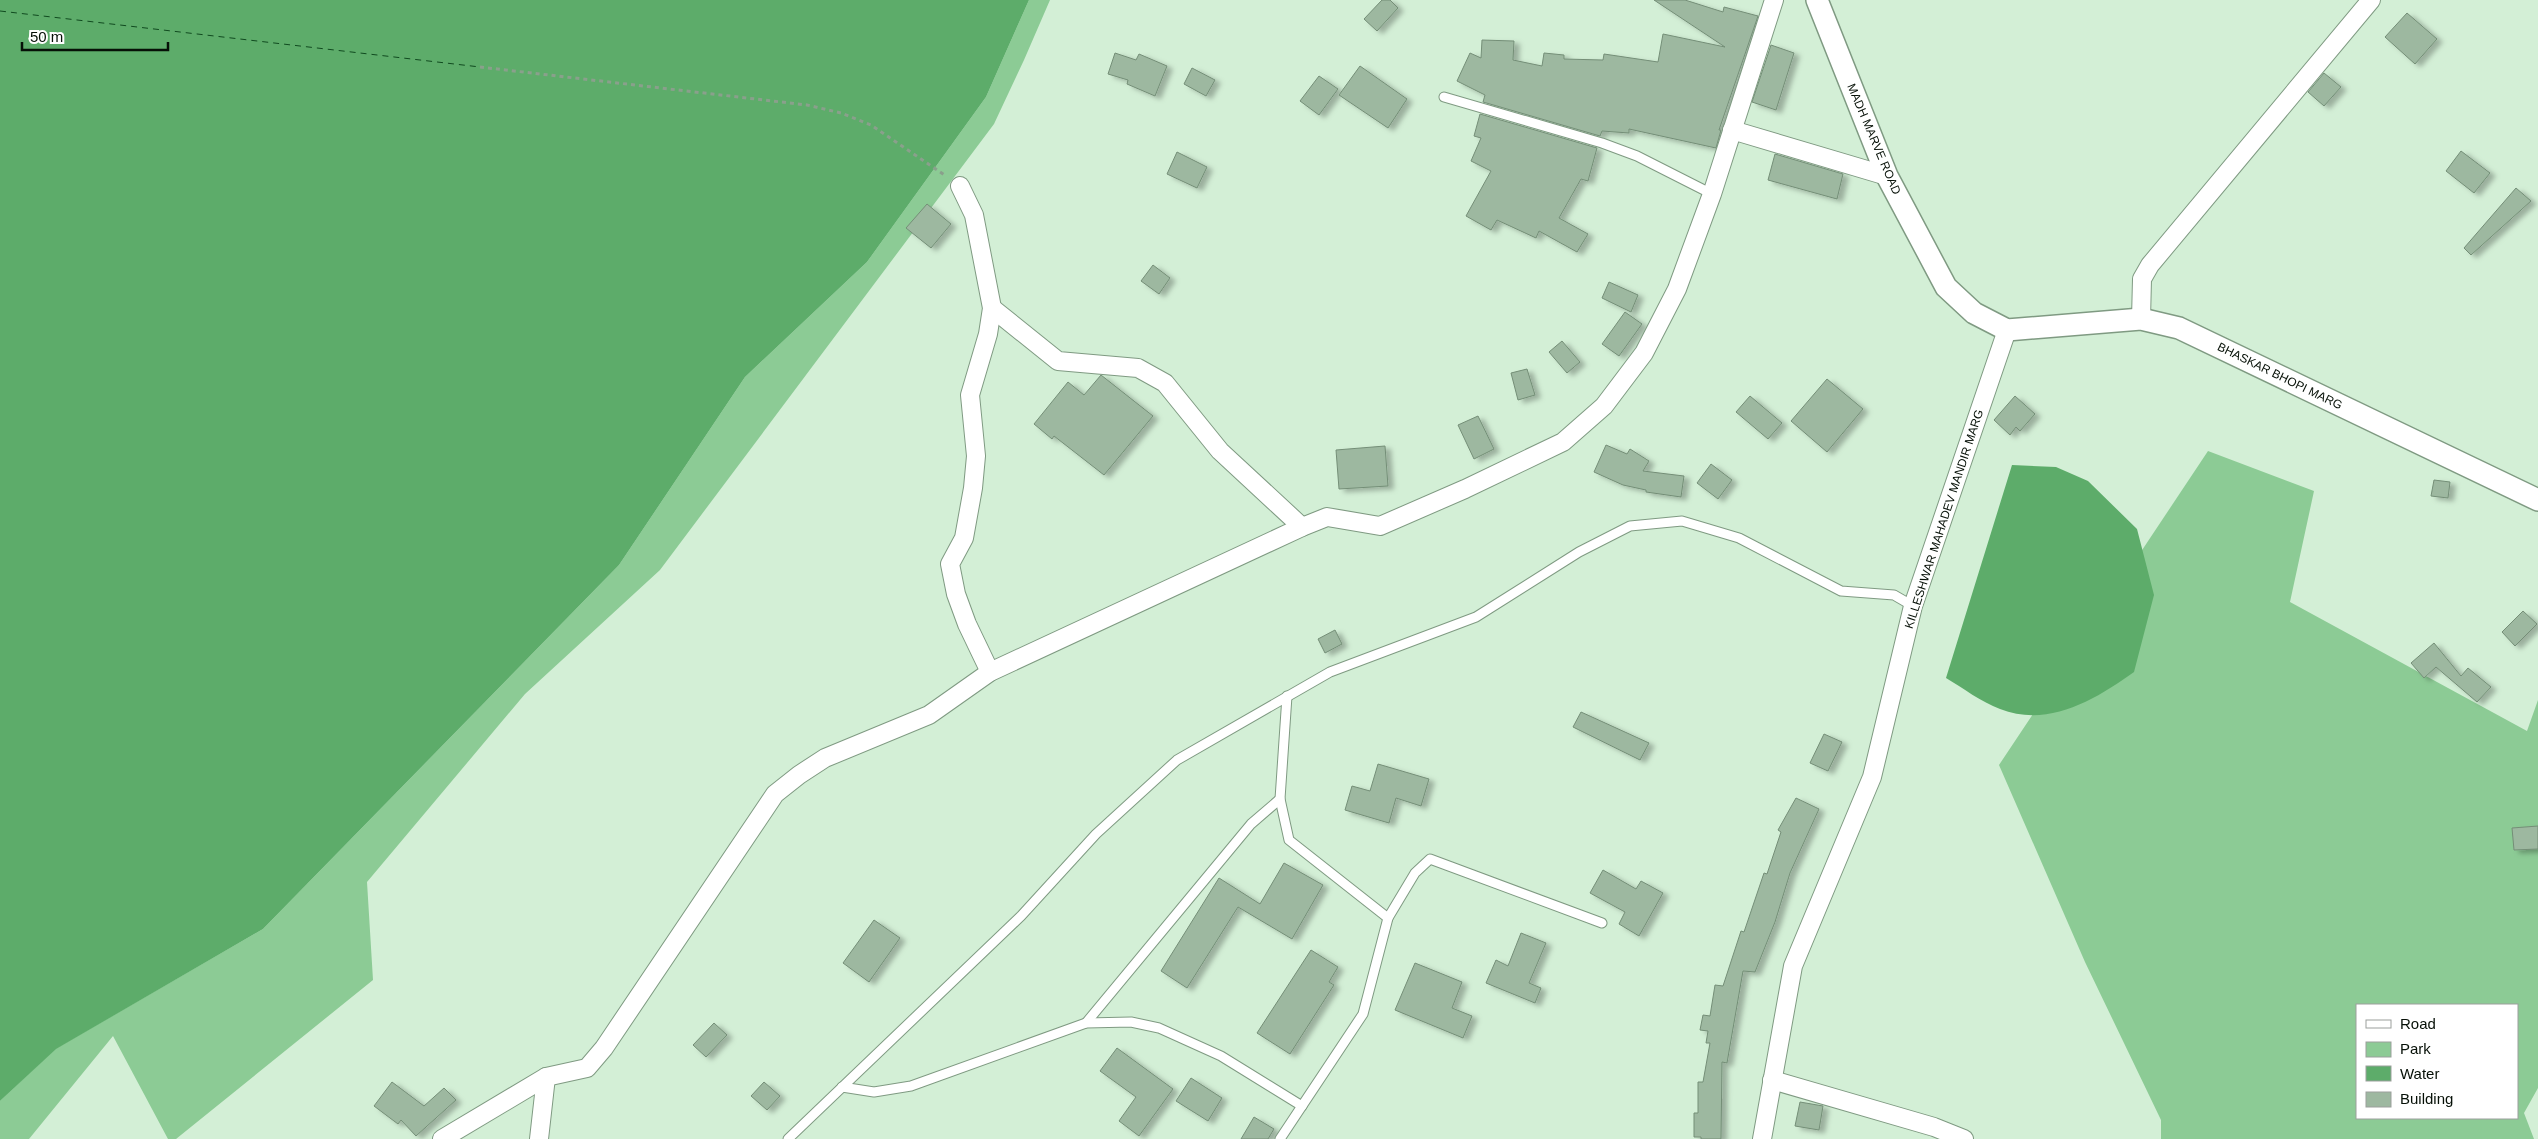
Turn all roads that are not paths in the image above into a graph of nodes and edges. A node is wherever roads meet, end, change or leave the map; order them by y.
1 (1774, 0) edge
2 (1818, 0) edge
3 (2371, 0) edge
4 (1444, 97) dead end
5 (1732, 130) junction
6 (1886, 176) junction
7 (960, 186) road end
8 (1712, 194) junction
9 (992, 308) junction
10 (2141, 319) junction
11 (2006, 330) junction
12 (2538, 500) edge
13 (1302, 527) junction
14 (1913, 606) junction
15 (990, 672) junction
16 (1287, 696) junction
17 (1280, 799) junction
18 (1388, 918) junction
19 (1602, 924) dead end
20 (1086, 1023) junction
21 (546, 1077) junction
22 (1772, 1080) junction
23 (842, 1087) junction
24 (1302, 1106) junction
25 (442, 1139) edge
26 (539, 1139) edge
27 (788, 1139) edge
28 (1280, 1139) edge
29 (1762, 1139) edge
30 (1964, 1139) edge

1 - 5 street
2 - 6 street, MADH MARVE ROAD
3 - 10 street
4 - 8 lane
5 - 6 street
5 - 8 street
6 - 11 street, MADH MARVE ROAD
7 - 9 street
8 - 13 street
9 - 13 street
9 - 15 street
10 - 11 street, BHASKAR BHOPI MARG
10 - 12 street, BHASKAR BHOPI MARG
11 - 14 street, KILLESHWAR MAHADEV MANDIR MARG
13 - 15 street
14 - 16 lane
14 - 22 street, KILLESHWAR MAHADEV MANDIR MARG
15 - 21 street
16 - 17 lane
16 - 23 lane
17 - 18 lane
17 - 20 lane
18 - 19 lane
18 - 24 lane
20 - 23 lane
20 - 24 lane
21 - 25 street
21 - 26 street
22 - 29 street, KILLESHWAR MAHADEV MANDIR MARG
22 - 30 street
23 - 27 lane
24 - 28 lane

